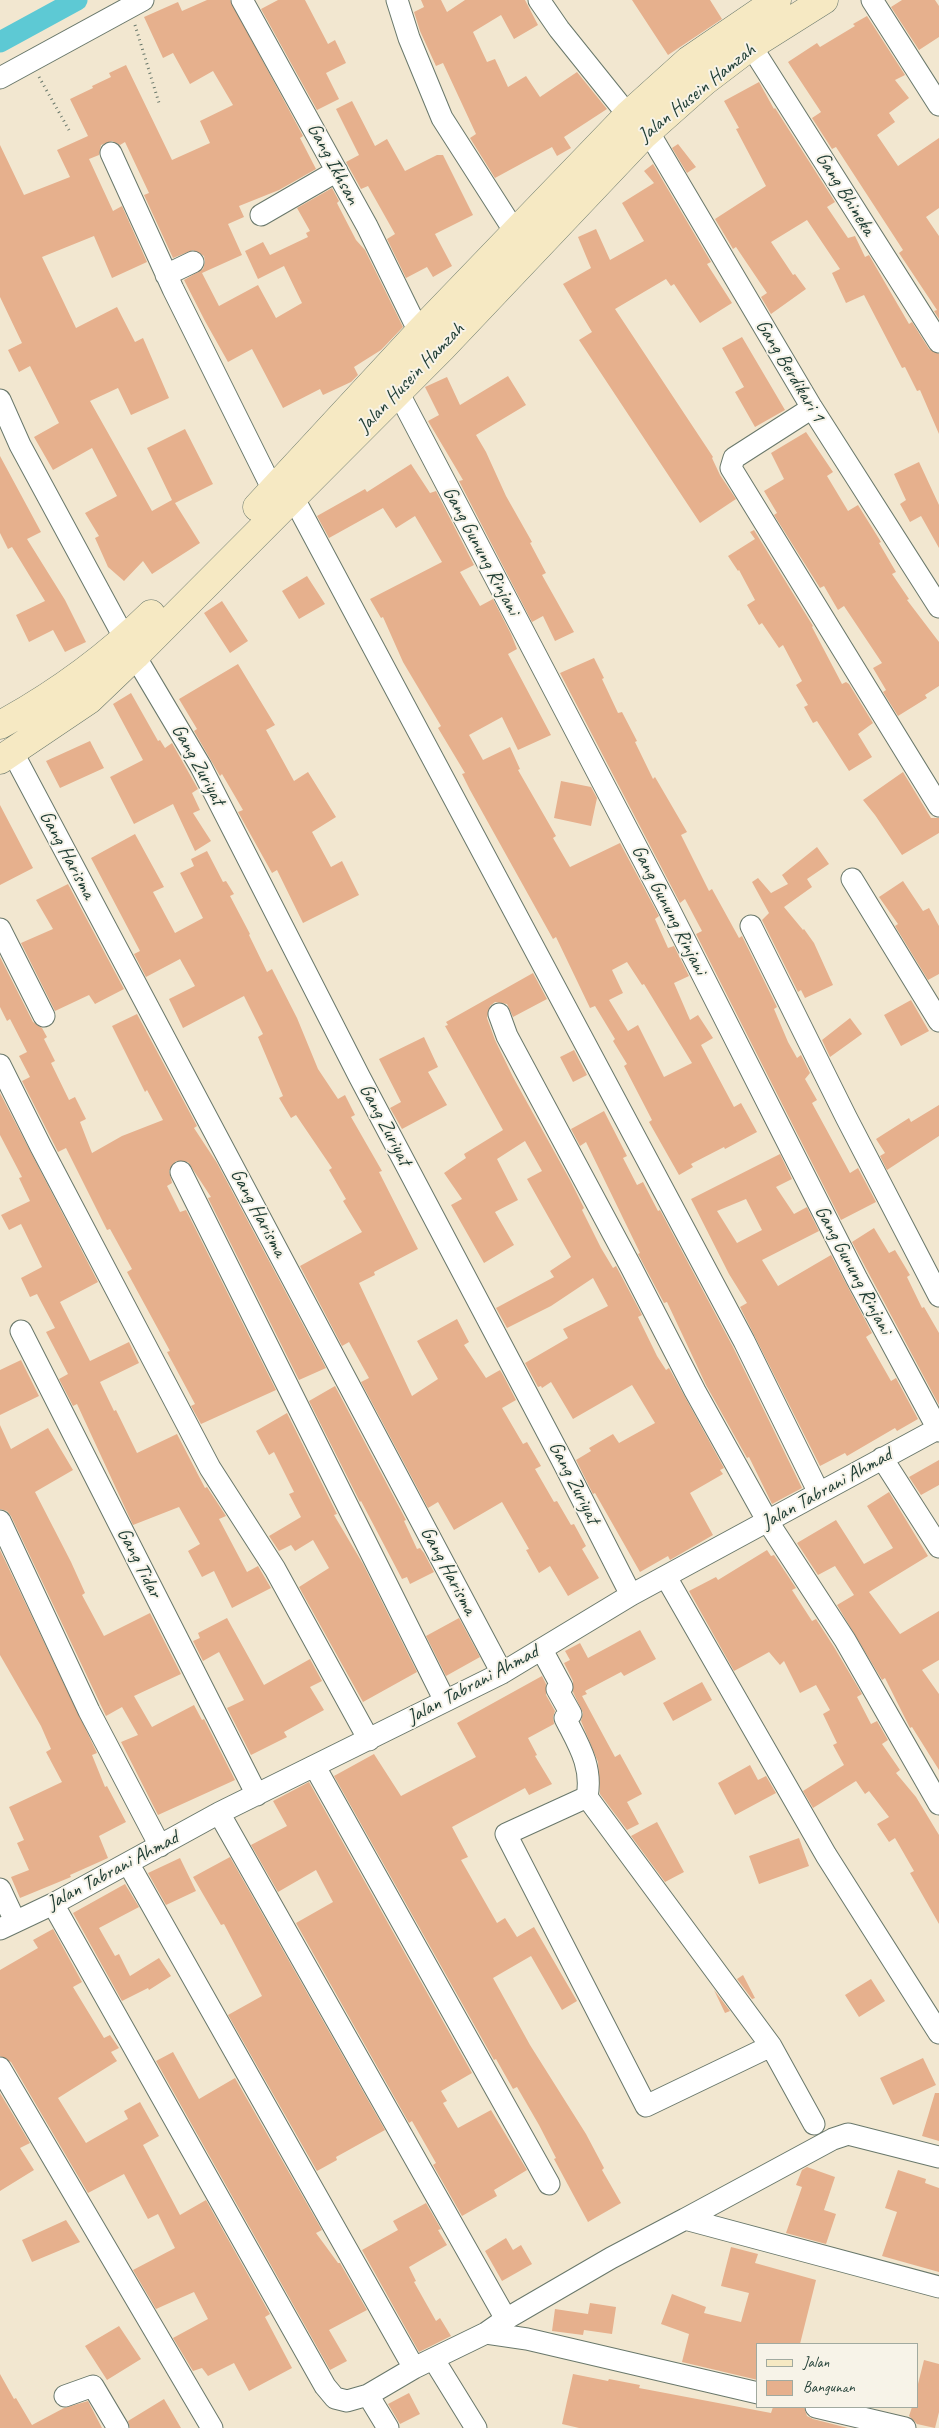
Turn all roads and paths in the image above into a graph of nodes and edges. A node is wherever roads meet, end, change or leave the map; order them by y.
1 (242, 0) edge
2 (397, 0) edge
3 (539, 0) edge
4 (777, 0) edge
5 (824, 0) edge
6 (872, 0) edge
7 (136, 4) edge
8 (751, 46) junction
9 (30, 62) junction
10 (0, 78) edge
11 (159, 103) dead end
12 (939, 105) edge
13 (638, 123) junction
14 (70, 130) dead end
15 (111, 153) dead end
16 (337, 171) junction
17 (262, 215) dead end
18 (515, 232) junction
19 (193, 262) dead end
20 (166, 275) junction
21 (419, 332) junction
22 (939, 342) edge
23 (398, 392) junction
24 (0, 400) edge
25 (812, 408) junction
26 (283, 494) junction
27 (939, 607) edge
28 (130, 648) junction
29 (0, 725) edge
30 (6, 756) edge
31 (939, 806) edge
32 (852, 879) dead end
33 (751, 926) dead end
34 (0, 930) edge
35 (499, 1014) dead end
36 (44, 1016) dead end
37 (939, 1021) edge
38 (0, 1065) edge
39 (182, 1172) dead end
40 (939, 1296) edge
41 (21, 1331) dead end
42 (939, 1429) edge
43 (882, 1458) junction
44 (818, 1492) junction
45 (0, 1521) edge
46 (768, 1522) junction
47 (939, 1547) edge
48 (666, 1577) junction
49 (631, 1595) junction
50 (542, 1650) junction
51 (502, 1673) junction
52 (445, 1702) junction
53 (369, 1740) junction
54 (315, 1767) junction
55 (257, 1795) junction
56 (587, 1796) junction
57 (939, 1804) edge
58 (219, 1813) junction
59 (160, 1846) junction
60 (128, 1863) junction
61 (0, 1889) edge
62 (52, 1904) junction
63 (8, 1925) edge
64 (939, 2033) edge
65 (771, 2046) junction
66 (0, 2068) edge
67 (814, 2124) dead end
68 (939, 2157) edge
69 (549, 2184) dead end
70 (685, 2219) junction
71 (939, 2287) edge
72 (506, 2319) junction
73 (486, 2333) junction
74 (434, 2360) junction
75 (414, 2368) junction
76 (756, 2393) edge
77 (368, 2395) junction
78 (65, 2396) dead end
79 (820, 2408) edge
80 (118, 2428) edge
81 (212, 2428) edge
82 (388, 2428) edge
83 (476, 2428) edge
84 (905, 2428) edge

1 - 16 street, Gang Ikhsan
2 - 18 street
3 - 13 street, Gang Berdikari 1
4 - 13 street, Jalan Husein Hamzah
5 - 8 street, Jalan Husein Hamzah
6 - 12 street
7 - 9 street
7 - 11 path
8 - 13 street, Jalan Husein Hamzah
8 - 22 street, Gang Bhineka
9 - 10 street
9 - 14 path
13 - 18 street, Jalan Husein Hamzah
13 - 23 street, Jalan Husein Hamzah
13 - 25 street, Gang Berdikari 1
15 - 20 street
16 - 17 street
16 - 21 street, Gang Ikhsan
18 - 21 street, Jalan Husein Hamzah
19 - 20 street
20 - 26 street
21 - 26 street, Jalan Husein Hamzah
23 - 26 street, Jalan Husein Hamzah
23 - 42 street, Gang Gunung Rinjani
24 - 28 street, Gang Zuriyat
25 - 27 street, Gang Berdikari 1
25 - 31 street
26 - 28 street, Jalan Husein Hamzah
26 - 44 street
28 - 29 street, Jalan Husein Hamzah
28 - 30 street, Jalan Husein Hamzah
28 - 49 street, Gang Zuriyat
30 - 51 street, Gang Harisma
32 - 37 street
33 - 40 street
34 - 36 street
35 - 46 street
38 - 53 street
39 - 52 street
41 - 55 street, Gang Tidar
42 - 43 street, Jalan Tabrani Ahmad
43 - 44 street, Jalan Tabrani Ahmad
43 - 47 street
44 - 46 street, Jalan Tabrani Ahmad
45 - 59 street
46 - 48 street, Jalan Tabrani Ahmad
46 - 57 street
48 - 49 street, Jalan Tabrani Ahmad
48 - 64 street
49 - 50 street, Jalan Tabrani Ahmad
50 - 51 street, Jalan Tabrani Ahmad
50 - 56 street
51 - 52 street, Jalan Tabrani Ahmad
52 - 53 street, Jalan Tabrani Ahmad
53 - 54 street, Jalan Tabrani Ahmad
54 - 55 street, Jalan Tabrani Ahmad
54 - 69 street
55 - 58 street, Jalan Tabrani Ahmad
56 - 65 street
56 - 65 street
58 - 59 street, Jalan Tabrani Ahmad
58 - 72 street
59 - 60 street, Jalan Tabrani Ahmad
60 - 62 street, Jalan Tabrani Ahmad
60 - 75 street
61 - 63 street
62 - 63 street, Jalan Tabrani Ahmad
62 - 77 street
65 - 67 street
66 - 81 street
68 - 70 street
70 - 71 street
70 - 72 street
72 - 73 street
73 - 74 street
73 - 76 street
74 - 75 street
74 - 83 street
75 - 77 street
77 - 82 street
78 - 80 street
79 - 84 street

